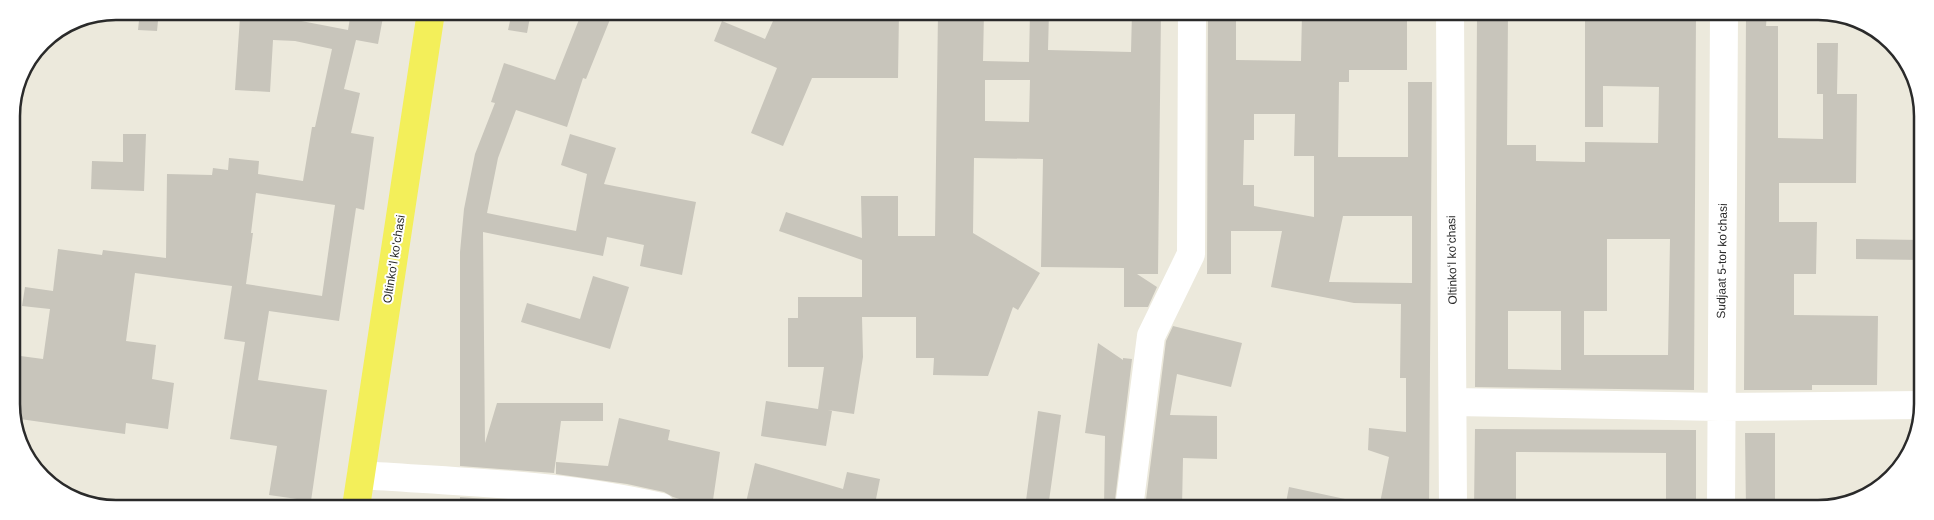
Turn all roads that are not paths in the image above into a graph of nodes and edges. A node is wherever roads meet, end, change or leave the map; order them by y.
1 (430, 20) edge
2 (1192, 20) edge
3 (1450, 20) edge
4 (1724, 20) edge
5 (1454, 402) junction
6 (1914, 405) edge
7 (1720, 407) junction
8 (361, 474) junction
9 (357, 500) edge
10 (630, 500) edge
11 (1130, 500) edge
12 (1453, 500) edge
13 (1720, 500) edge

1 - 8 main road, Oltinkoʻl koʻchasi
2 - 11 street
3 - 5 street, Oltinkoʻl koʻchasi
4 - 7 street, Sudjaat 5-tor koʻchasi
5 - 7 street
5 - 12 street, Oltinkoʻl koʻchasi
6 - 7 street
7 - 13 street, Sudjaat 5-tor koʻchasi
8 - 9 main road, Oltinkoʻl koʻchasi
8 - 10 street

